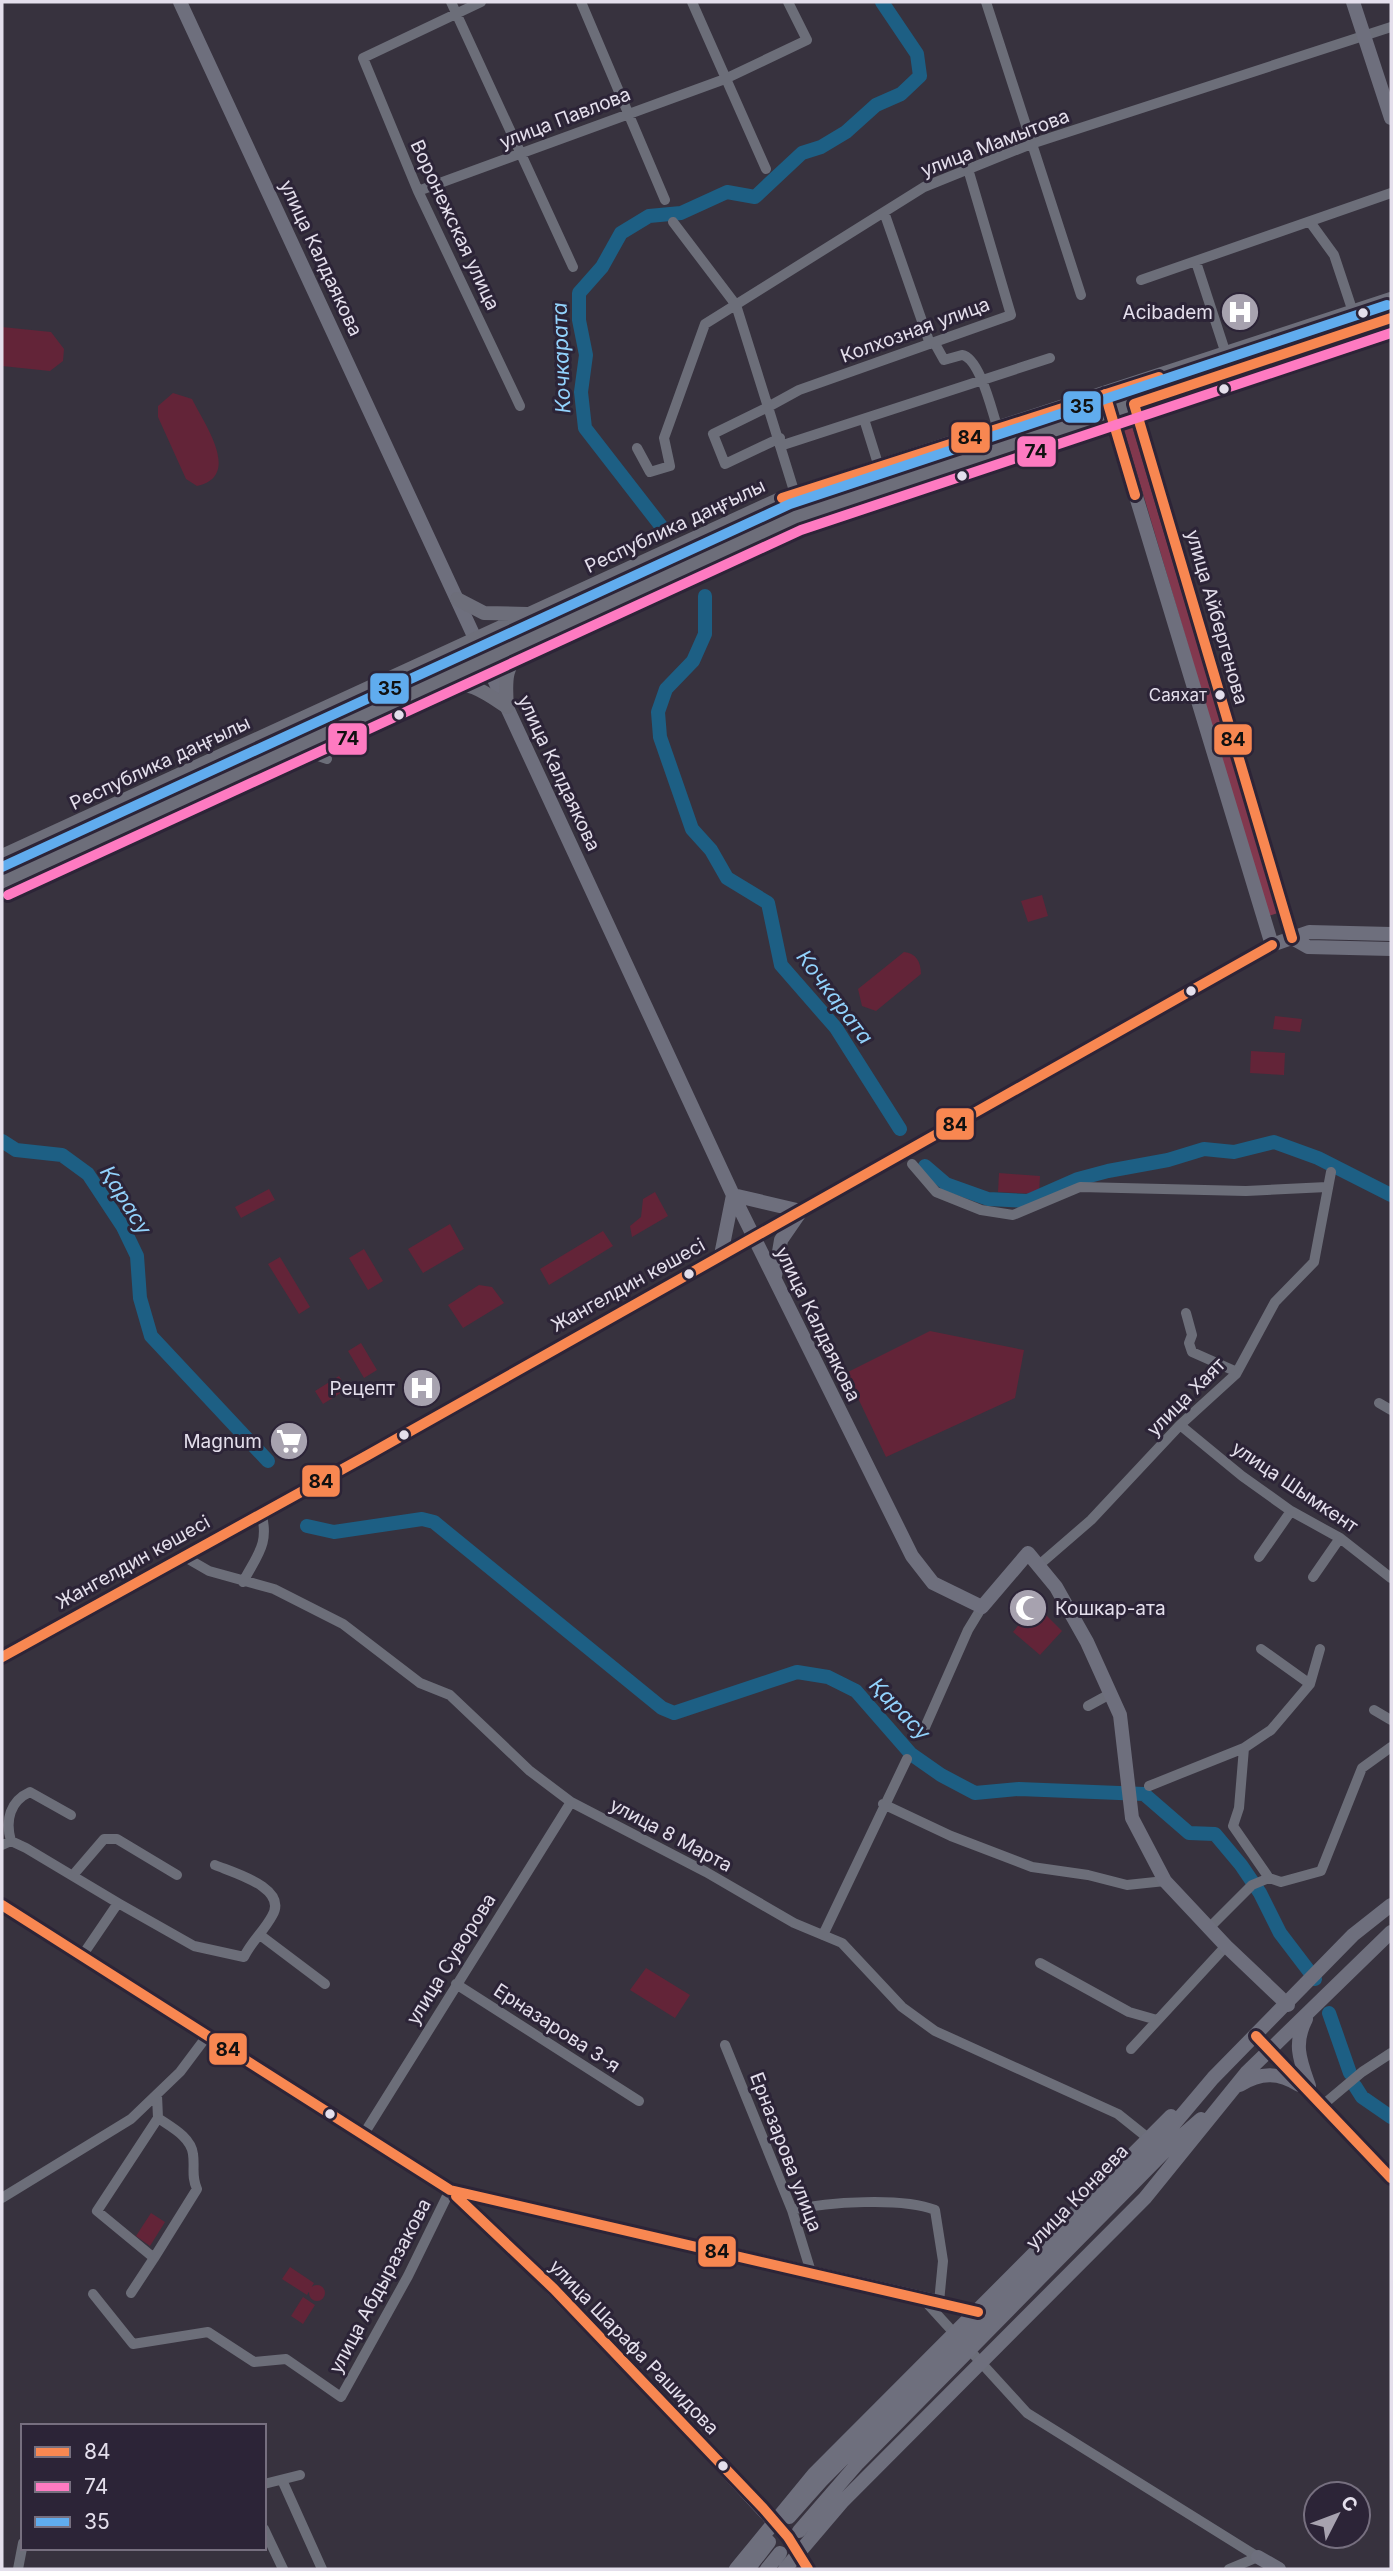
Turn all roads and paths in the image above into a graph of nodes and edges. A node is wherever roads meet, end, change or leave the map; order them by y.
1 (180, 2) edge
2 (451, 2) edge
3 (481, 2) edge
4 (581, 2) edge
5 (692, 2) edge
6 (788, 2) edge
7 (986, 2) edge
8 (1353, 2) edge
9 (456, 13) junction
10 (1391, 27) edge
11 (1364, 37) junction
12 (725, 79) junction
13 (630, 111) junction
14 (1391, 118) edge
15 (1031, 144) junction
16 (523, 155) junction
17 (766, 169) dead end
18 (968, 169) junction
19 (418, 191) junction
20 (1391, 193) edge
21 (665, 200) dead end
22 (884, 212) junction
23 (673, 222) dead end
24 (1310, 222) junction
25 (1196, 262) junction
26 (573, 267) dead end
27 (1141, 280) dead end
28 (1391, 288) edge
29 (1081, 295) dead end
30 (1391, 299) edge
31 (736, 305) junction
32 (1374, 305) junction
33 (1353, 312) junction
34 (1391, 317) edge
35 (932, 343) junction
36 (1226, 354) junction
37 (1050, 358) dead end
38 (983, 382) junction
39 (1129, 387) junction
40 (1105, 394) junction
41 (1134, 404) junction
42 (520, 406) dead end
43 (768, 407) junction
44 (1110, 412) junction
45 (864, 419) junction
46 (998, 429) junction
47 (780, 442) junction
48 (637, 448) dead end
49 (879, 467) junction
50 (795, 494) junction
51 (457, 599) junction
52 (531, 614) junction
53 (542, 634) junction
54 (475, 640) junction
55 (484, 661) junction
56 (419, 691) junction
57 (507, 707) junction
58 (314, 739) junction
59 (327, 759) dead end
60 (2, 856) edge
61 (2, 882) edge
62 (1391, 934) edge
63 (1292, 938) junction
64 (1272, 946) junction
65 (1391, 949) edge
66 (912, 1164) dead end
67 (1331, 1172) dead end
68 (1327, 1187) junction
69 (733, 1195) junction
70 (801, 1211) junction
71 (754, 1237) junction
72 (720, 1255) junction
73 (775, 1276) junction
74 (1186, 1313) dead end
75 (1237, 1372) junction
76 (1379, 1403) dead end
77 (1391, 1410) edge
78 (1180, 1425) junction
79 (1291, 1511) junction
80 (261, 1512) junction
81 (1340, 1538) junction
82 (183, 1556) junction
83 (1259, 1557) dead end
84 (1039, 1565) junction
85 (1313, 1577) dead end
86 (1391, 1578) edge
87 (243, 1582) junction
88 (982, 1607) junction
89 (1261, 1649) dead end
90 (1320, 1649) dead end
91 (2, 1657) edge
92 (1310, 1684) junction
93 (1110, 1694) junction
94 (1088, 1706) dead end
95 (1374, 1710) dead end
96 (1391, 1720) edge
97 (922, 1734) dead end
98 (1391, 1747) edge
99 (1244, 1748) junction
100 (907, 1759) dead end
101 (1149, 1786) dead end
102 (571, 1802) junction
103 (883, 1804) junction
104 (71, 1815) dead end
105 (6, 1843) edge
106 (215, 1865) dead end
107 (74, 1874) junction
108 (177, 1875) dead end
109 (1269, 1878) junction
110 (1165, 1881) junction
111 (118, 1903) junction
112 (2, 1905) edge
113 (1391, 1905) edge
114 (1208, 1928) junction
115 (1391, 1931) edge
116 (260, 1935) junction
117 (823, 1935) junction
118 (1226, 1946) junction
119 (82, 1956) junction
120 (1040, 1963) dead end
121 (325, 1984) dead end
122 (456, 1984) junction
123 (1287, 2005) junction
124 (1312, 2007) junction
125 (1157, 2020) junction
126 (207, 2036) junction
127 (1256, 2036) junction
128 (725, 2045) dead end
129 (1131, 2049) dead end
130 (1270, 2050) junction
131 (1391, 2053) edge
132 (1213, 2078) junction
133 (1312, 2093) junction
134 (157, 2095) junction
135 (1226, 2095) junction
136 (639, 2101) dead end
137 (1324, 2104) junction
138 (158, 2118) junction
139 (362, 2137) junction
140 (1148, 2138) junction
141 (1391, 2178) edge
142 (450, 2190) junction
143 (2, 2198) edge
144 (792, 2210) junction
145 (154, 2258) junction
146 (811, 2272) junction
147 (131, 2293) dead end
148 (93, 2294) dead end
149 (922, 2298) junction
150 (939, 2302) junction
151 (978, 2312) junction
152 (962, 2343) junction
153 (982, 2364) junction
154 (300, 2475) dead end
155 (282, 2480) junction
156 (266, 2484) edge
157 (789, 2517) dead end
158 (774, 2521) junction
159 (266, 2533) edge
160 (793, 2533) junction
161 (769, 2542) dead end
162 (21, 2550) edge
163 (1258, 2557) junction
164 (789, 2559) edge
165 (18, 2569) edge
166 (283, 2569) edge
167 (322, 2569) edge
168 (736, 2569) edge
169 (748, 2569) edge
170 (767, 2569) edge
171 (808, 2569) edge
172 (1229, 2569) edge
173 (1279, 2569) edge

1 - 51 main road, улица Калдаякова
2 - 9 street
3 - 9 street
4 - 13 street
5 - 12 street
6 - 12 street, улица Павлова
7 - 15 street
8 - 11 main road
9 - 16 street
9 - 19 street, Воронежская улица
10 - 11 street, улица Мамытова
11 - 14 main road
11 - 15 street, улица Мамытова
12 - 13 street, улица Павлова
12 - 17 street
13 - 16 street, улица Павлова
13 - 21 street
15 - 18 street, улица Мамытова
15 - 29 street
16 - 19 street, улица Павлова
16 - 26 street
18 - 22 street, улица Мамытова
18 - 35 street, Колхозная улица
19 - 42 street, Воронежская улица
20 - 24 street
22 - 31 street, улица Мамытова
22 - 35 street
23 - 31 street
24 - 25 street
24 - 33 street
25 - 27 street
25 - 36 street
28 - 32 main road
30 - 32 main road, Республика даңғылы
31 - 43 street
31 - 48 street, улица Мамытова
32 - 33 main road, Республика даңғылы
33 - 36 main road, Республика даңғылы
34 - 41 main road
35 - 38 street
35 - 43 street, Колхозная улица
36 - 39 main road, Республика даңғылы
37 - 38 street
38 - 45 street
38 - 46 street
39 - 40 main road, Республика даңғылы
39 - 41 main road, улица Айбергенова
40 - 44 main road
40 - 46 main road, Республика даңғылы
41 - 44 main road
41 - 63 main road, улица Айбергенова
43 - 47 street
43 - 47 street, Колхозная улица
44 - 53 main road
44 - 64 main road
45 - 47 street
45 - 49 street
46 - 49 main road, Республика даңғылы
47 - 50 street
49 - 50 main road, Республика даңғылы
50 - 52 main road, Республика даңғылы
51 - 52 main road
51 - 54 main road, улица Калдаякова
52 - 54 main road, Республика даңғылы
53 - 55 main road
53 - 57 main road
54 - 55 main road, улица Калдаякова
54 - 60 main road, Республика даңғылы
55 - 56 main road
55 - 57 main road, улица Калдаякова
56 - 57 main road
56 - 58 main road
57 - 69 main road, улица Калдаякова
58 - 59 street
58 - 61 main road
62 - 63 main road, Жангелдин көшесі
63 - 64 main road, Жангелдин көшесі
63 - 65 main road
64 - 70 main road, Жангелдин көшесі
66 - 68 street
67 - 68 street, улица Хаят
68 - 75 street, улица Хаят
69 - 70 main road
69 - 71 main road, улица Калдаякова
69 - 72 main road
70 - 71 main road, Жангелдин көшесі
70 - 73 main road
71 - 72 main road, Жангелдин көшесі
71 - 73 main road, улица Калдаякова
72 - 80 main road, Жангелдин көшесі
73 - 88 main road, улица Калдаякова
74 - 75 street
75 - 78 street, улица Хаят
76 - 77 street
78 - 79 street, улица Шымкент
78 - 84 street, улица Хаят
79 - 81 street, улица Шымкент
79 - 83 street
80 - 82 main road, Жангелдин көшесі
80 - 87 street
81 - 85 street
81 - 86 street, улица Шымкент
82 - 87 street, улица 8 Марта
82 - 91 main road, Жангелдин көшесі
84 - 88 main road
84 - 93 main road
87 - 102 street, улица 8 Марта
88 - 97 street
89 - 92 street
90 - 92 street
92 - 99 street
93 - 94 street
93 - 110 main road
95 - 96 street
98 - 109 street
99 - 101 street
99 - 109 street
100 - 103 street
102 - 117 street, улица 8 Марта
102 - 122 street, улица Суворова
103 - 110 street
103 - 117 street
104 - 105 street
105 - 107 street
106 - 116 street
107 - 108 street
107 - 111 street
109 - 114 street
110 - 114 main road
111 - 116 street
111 - 119 street
112 - 119 main road, улица Шарафа Рашидова
113 - 123 main road, улица Конаева
114 - 118 main road
115 - 124 main road, улица Конаева
116 - 121 street
117 - 140 street, улица 8 Марта
118 - 123 main road
118 - 125 street
119 - 126 main road, улица Шарафа Рашидова
120 - 125 street
122 - 136 street, Ерназарова 3-я
122 - 139 street, улица Суворова
123 - 127 main road, улица Конаева
124 - 130 main road, улица Конаева
124 - 133 main road
125 - 129 street
126 - 134 street
126 - 139 main road, улица Шарафа Рашидова
127 - 130 main road
127 - 132 main road, улица Конаева
128 - 144 street, Ерназарова улица
130 - 133 main road
130 - 135 main road, улица Конаева
131 - 137 street
132 - 140 main road
132 - 152 main road, улица Конаева
133 - 135 main road
133 - 137 main road
134 - 138 street
134 - 143 street
135 - 152 main road, улица Конаева
135 - 153 main road, улица Конаева
137 - 141 main road
138 - 145 street
138 - 145 street
139 - 142 main road, улица Шарафа Рашидова
140 - 151 main road
142 - 146 main road, улица Шарафа Рашидова
142 - 148 street, улица Абдыразакова
142 - 158 main road, улица Шарафа Рашидова
144 - 146 street, Ерназарова улица
144 - 150 street
145 - 147 street
146 - 149 main road, улица Шарафа Рашидова
149 - 150 main road, улица Шарафа Рашидова
149 - 152 street
150 - 151 street
151 - 152 main road
152 - 153 street
152 - 157 main road, улица Конаева
152 - 158 main road
152 - 160 main road, улица Конаева
153 - 163 street
153 - 164 main road, улица Конаева
154 - 155 street
155 - 156 street
155 - 167 street
158 - 160 main road, улица Шарафа Рашидова
158 - 168 main road
159 - 166 street
160 - 164 main road, улица Шарафа Рашидова
161 - 169 main road
162 - 165 street
163 - 172 street
163 - 173 main road
164 - 170 main road
164 - 171 main road, улица Шарафа Рашидова

